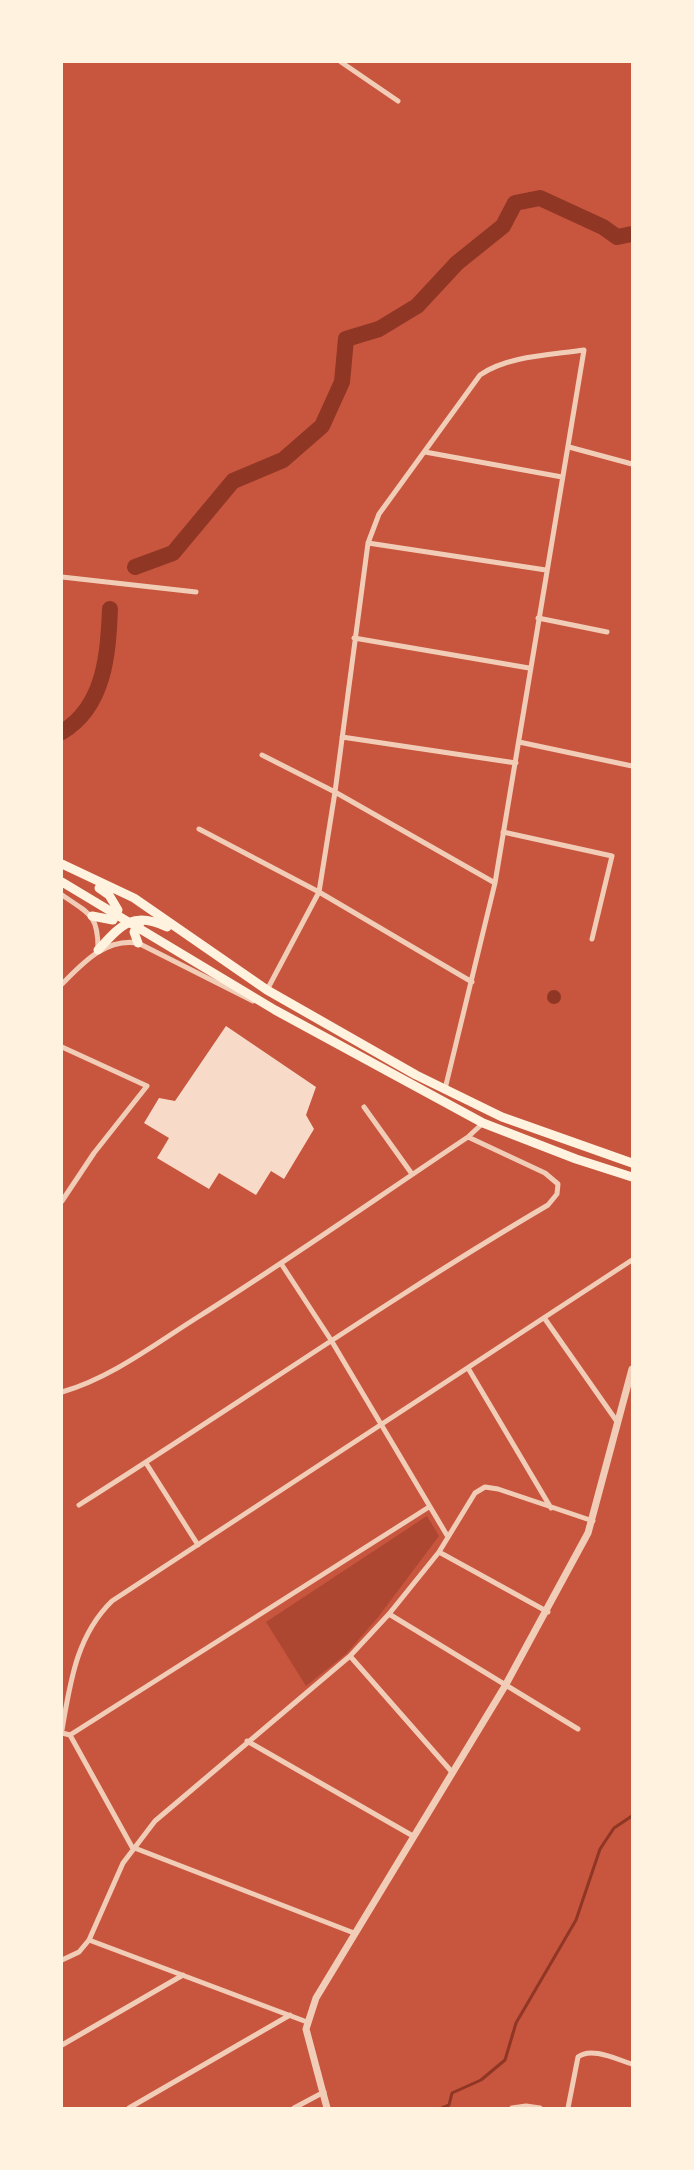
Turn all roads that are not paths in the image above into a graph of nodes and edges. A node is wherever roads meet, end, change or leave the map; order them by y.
1 (341, 62) edge
2 (398, 101) dead end
3 (569, 447) junction
4 (424, 452) junction
5 (633, 464) edge
6 (562, 477) junction
7 (368, 543) junction
8 (546, 570) junction
9 (62, 577) edge
10 (196, 592) dead end
11 (538, 618) junction
12 (607, 632) dead end
13 (354, 638) junction
14 (529, 668) junction
15 (342, 736) junction
16 (519, 742) junction
17 (262, 755) dead end
18 (516, 763) junction
19 (633, 766) edge
20 (335, 792) junction
21 (199, 829) dead end
22 (503, 832) junction
23 (62, 864) edge
24 (62, 882) edge
25 (495, 883) junction
26 (319, 892) junction
27 (62, 895) edge
28 (92, 916) junction
29 (144, 919) junction
30 (592, 939) dead end
31 (194, 940) junction
32 (138, 943) junction
33 (98, 950) junction
34 (472, 982) junction
35 (62, 984) edge
36 (267, 990) junction
37 (264, 1003) junction
38 (62, 1047) edge
39 (445, 1089) junction
40 (364, 1107) dead end
41 (483, 1123) junction
42 (468, 1137) junction
43 (633, 1163) edge
44 (412, 1174) junction
45 (633, 1177) edge
46 (62, 1201) edge
47 (633, 1260) edge
48 (282, 1264) junction
49 (545, 1319) junction
50 (331, 1340) junction
51 (468, 1368) junction
52 (633, 1370) edge
53 (62, 1392) edge
54 (382, 1425) junction
55 (620, 1425) junction
56 (146, 1463) junction
57 (79, 1506) dead end
58 (429, 1507) junction
59 (551, 1508) junction
60 (593, 1521) junction
61 (448, 1537) junction
62 (198, 1545) junction
63 (439, 1551) junction
64 (548, 1612) junction
65 (389, 1614) junction
66 (350, 1656) junction
67 (505, 1686) junction
68 (578, 1729) dead end
69 (62, 1732) edge
70 (70, 1735) junction
71 (247, 1741) junction
72 (451, 1771) junction
73 (413, 1836) junction
74 (132, 1847) junction
75 (354, 1933) junction
76 (89, 1940) junction
77 (62, 1960) edge
78 (183, 1975) junction
79 (290, 2015) junction
80 (306, 2022) junction
81 (62, 2044) edge
82 (633, 2064) edge
83 (324, 2091) junction
84 (129, 2109) edge
85 (294, 2109) edge
86 (327, 2109) edge
87 (512, 2109) edge
88 (540, 2109) edge
89 (568, 2109) edge

1 - 2 street
3 - 4 street
3 - 5 street
3 - 6 street
4 - 6 street
4 - 7 street
6 - 8 street
7 - 8 street
7 - 13 street
8 - 11 street
9 - 10 street
11 - 12 street
11 - 14 street
13 - 14 street
13 - 15 street
14 - 16 street
15 - 18 street
15 - 20 street
16 - 18 street
16 - 19 street
17 - 20 street
18 - 22 street
20 - 25 street
20 - 26 street
21 - 26 street
22 - 25 street
22 - 30 street
23 - 28 main road
23 - 31 main road
24 - 37 main road
25 - 34 street
26 - 34 street
26 - 36 street
27 - 28 street
28 - 33 street
29 - 31 main road
29 - 32 main road
29 - 33 main road
31 - 36 main road
32 - 33 street
32 - 37 street
33 - 35 street
34 - 39 street
36 - 39 main road
37 - 41 main road
38 - 46 street
39 - 43 main road
40 - 44 street
41 - 42 street
41 - 45 main road
42 - 44 street
42 - 50 street
44 - 48 street
47 - 49 street
48 - 50 street
48 - 53 street
49 - 51 street
49 - 55 street
50 - 54 street
50 - 56 street
51 - 54 street
51 - 59 street
52 - 55 street
54 - 58 street
54 - 62 street
55 - 60 street
56 - 57 street
56 - 62 street
58 - 61 street
58 - 70 street
59 - 60 street
59 - 61 street
60 - 64 street
61 - 63 street
62 - 69 street
63 - 64 street
63 - 65 street
64 - 67 street
65 - 66 street
65 - 67 street
66 - 71 street
66 - 72 street
67 - 68 street
67 - 72 street
69 - 70 street
70 - 74 street
71 - 73 street
71 - 74 street
72 - 73 street
73 - 75 street
74 - 75 street
74 - 76 street
75 - 80 street
76 - 77 street
76 - 78 street
78 - 79 street
78 - 81 street
79 - 80 street
79 - 84 street
80 - 83 street
82 - 89 street
83 - 85 street
83 - 86 street
87 - 88 street

